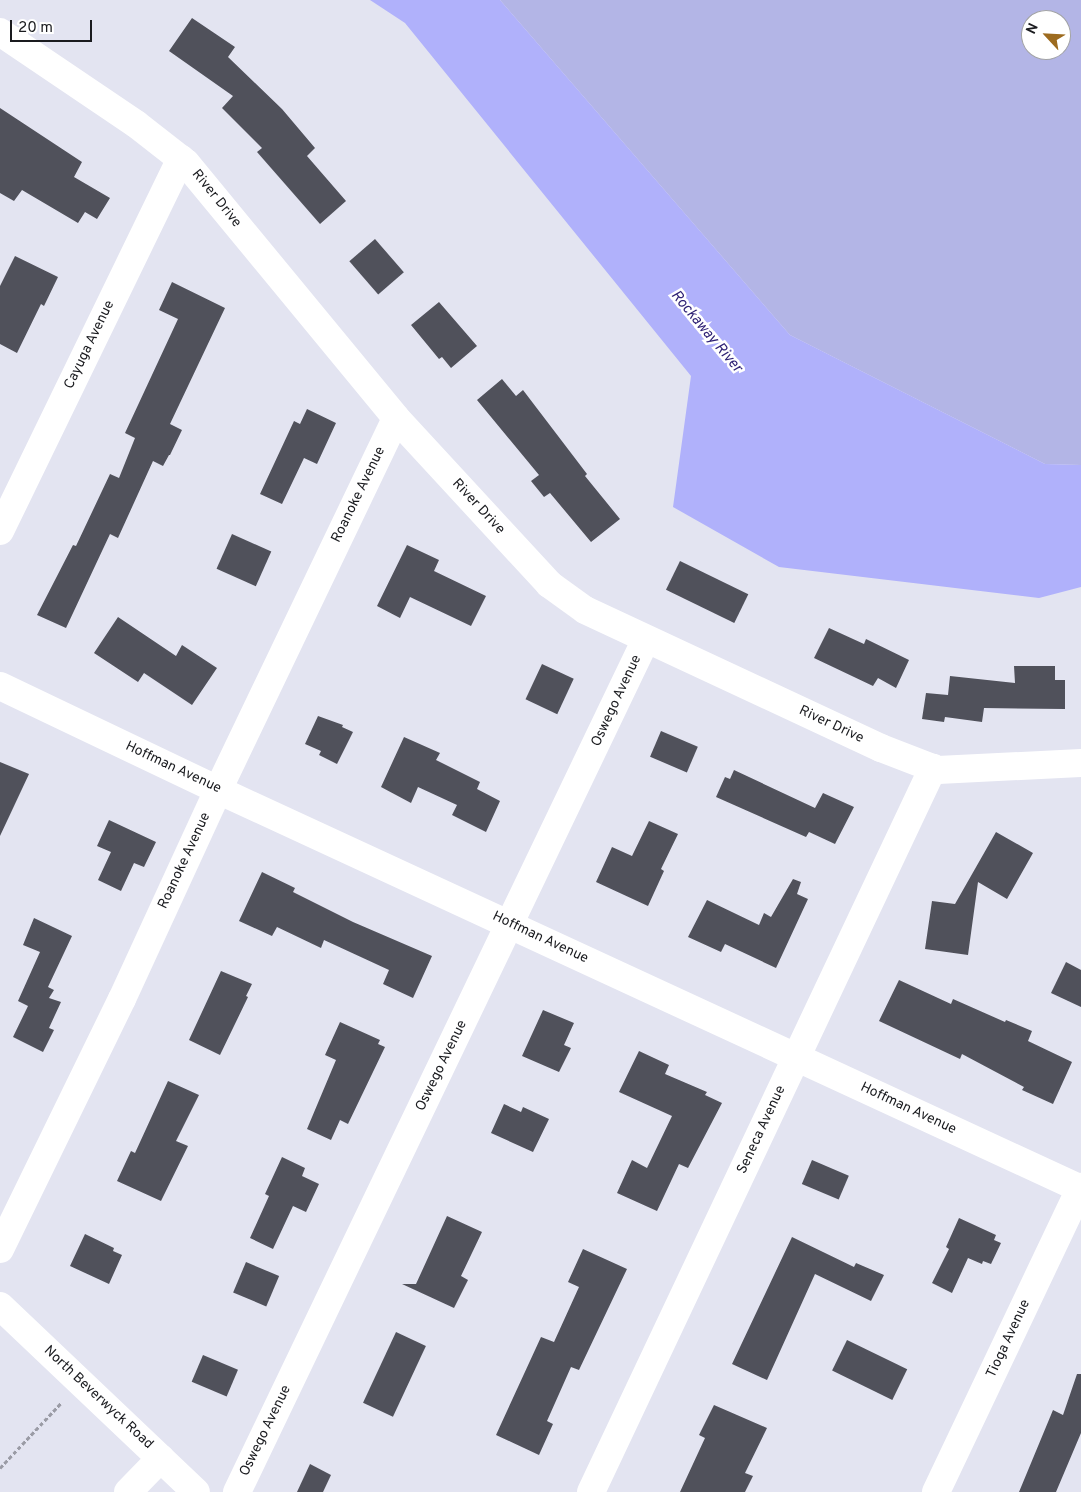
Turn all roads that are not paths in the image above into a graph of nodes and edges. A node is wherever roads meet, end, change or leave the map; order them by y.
1 (0, 32) edge
2 (180, 159) junction
3 (396, 418) junction
4 (0, 530) edge
5 (646, 639) junction
6 (0, 686) edge
7 (1081, 763) edge
8 (933, 768) junction
9 (218, 790) junction
10 (510, 924) junction
11 (796, 1057) junction
12 (1081, 1188) edge
13 (0, 1249) edge
14 (0, 1306) edge
15 (161, 1458) junction
16 (128, 1492) edge
17 (196, 1492) edge
18 (237, 1492) edge
19 (591, 1492) edge
20 (936, 1492) edge

1 - 2 street, River Drive
2 - 3 street, River Drive
2 - 4 street, Cayuga Avenue
3 - 5 street, River Drive
3 - 9 street, Roanoke Avenue
5 - 8 street, River Drive
5 - 10 street, Oswego Avenue
6 - 9 street, Hoffman Avenue
7 - 8 street, River Drive
8 - 11 street, Seneca Avenue
9 - 10 street, Hoffman Avenue
9 - 13 street, Roanoke Avenue
10 - 11 street, Hoffman Avenue
10 - 18 street, Oswego Avenue
11 - 12 street, Hoffman Avenue
11 - 19 street, Seneca Avenue
12 - 20 street, Tioga Avenue
14 - 15 street, North Beverwyck Road
15 - 16 street
15 - 17 street, North Beverwyck Road

